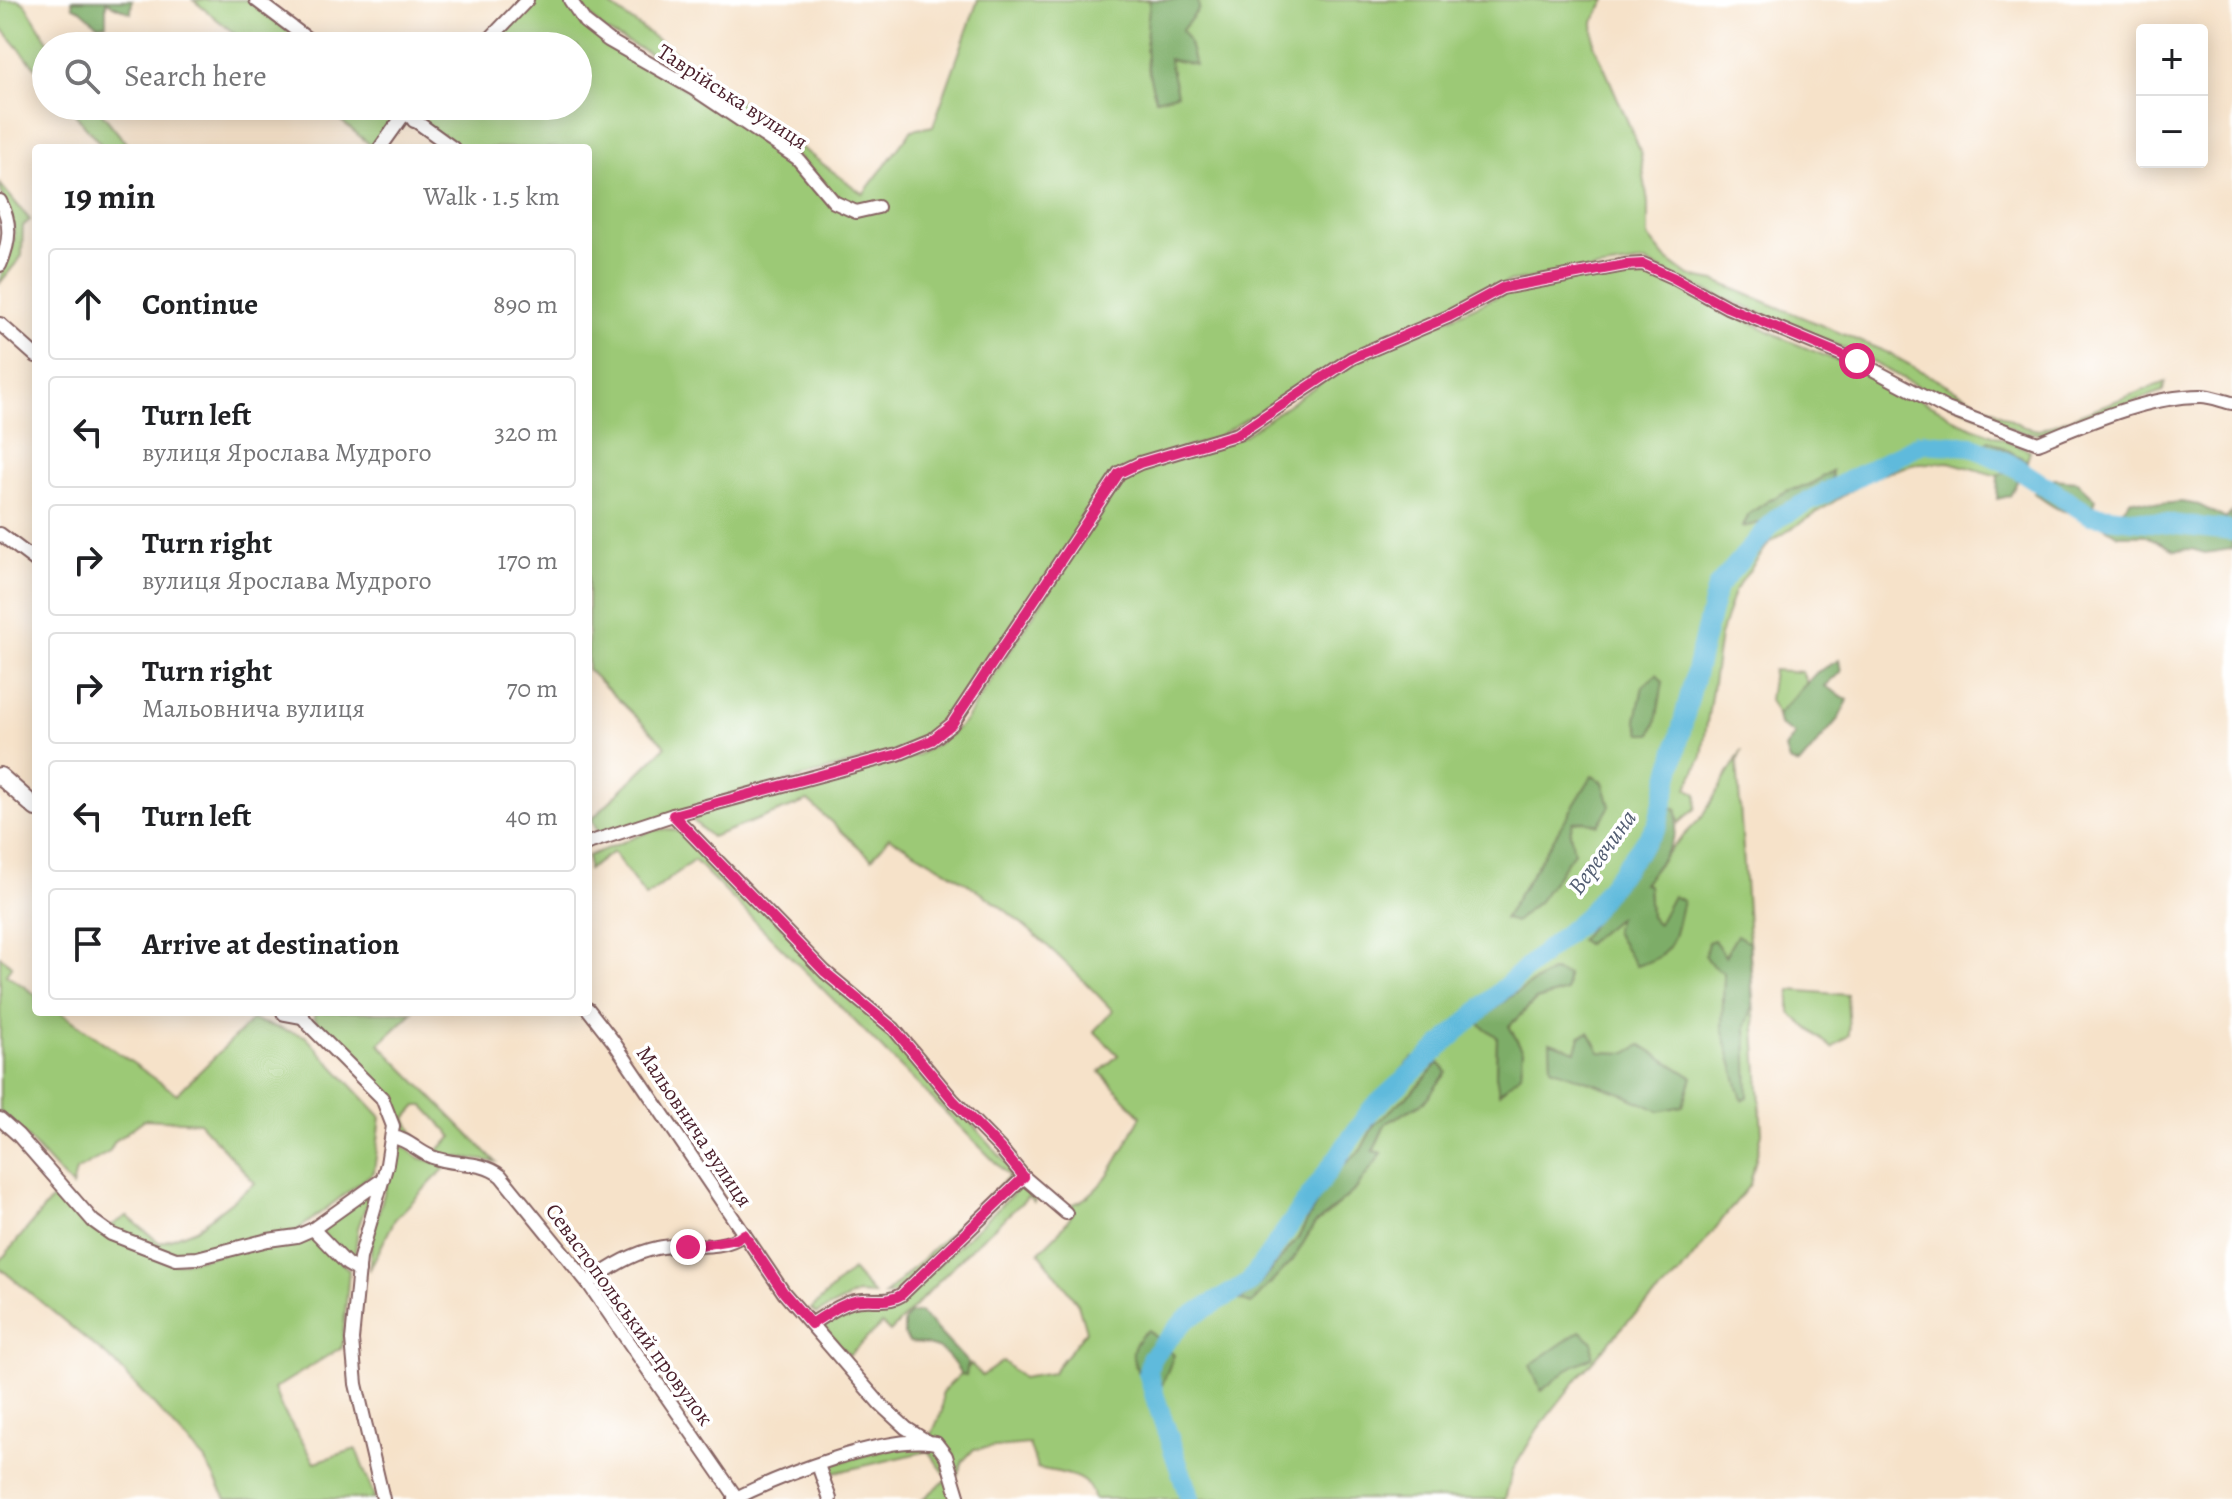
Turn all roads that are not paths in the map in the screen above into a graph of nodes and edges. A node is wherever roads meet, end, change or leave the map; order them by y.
1 (256, 0) edge
2 (527, 0) edge
3 (570, 0) edge
4 (298, 32) edge
5 (496, 32) edge
6 (400, 120) edge
7 (415, 120) edge
8 (383, 144) edge
9 (448, 144) edge
10 (0, 201) edge
11 (878, 207) dead end
12 (0, 265) edge
13 (0, 324) edge
14 (32, 352) edge
15 (2232, 403) edge
16 (0, 534) edge
17 (32, 558) edge
18 (0, 776) edge
19 (32, 801) edge
20 (673, 815) junction
21 (592, 839) edge
22 (592, 1014) edge
23 (300, 1016) edge
24 (0, 1119) edge
25 (392, 1137) junction
26 (1024, 1177) junction
27 (384, 1178) junction
28 (1066, 1213) dead end
29 (313, 1229) junction
30 (744, 1234) junction
31 (359, 1271) junction
32 (588, 1283) junction
33 (811, 1324) junction
34 (932, 1442) junction
35 (818, 1465) junction
36 (735, 1498) edge
37 (383, 1499) edge
38 (830, 1499) edge
39 (959, 1499) edge

1 - 4 street
2 - 5 street
3 - 11 street, Таврійська вулиця
6 - 8 street
7 - 9 street
10 - 12 street
13 - 14 street
15 - 20 street
16 - 17 street
18 - 19 street
20 - 21 street
20 - 26 street
22 - 30 street, Мальовнича вулиця
23 - 25 street
24 - 29 street
25 - 27 street
25 - 32 street, Севастопольський провулок
26 - 28 street
26 - 33 street
27 - 29 street
27 - 31 street
29 - 31 street
30 - 32 street
30 - 33 street, Мальовнича вулиця
31 - 37 street
32 - 36 street, Севастопольський провулок
33 - 34 street, Мальовнича вулиця
34 - 35 street
34 - 39 street
35 - 36 street
35 - 38 street

